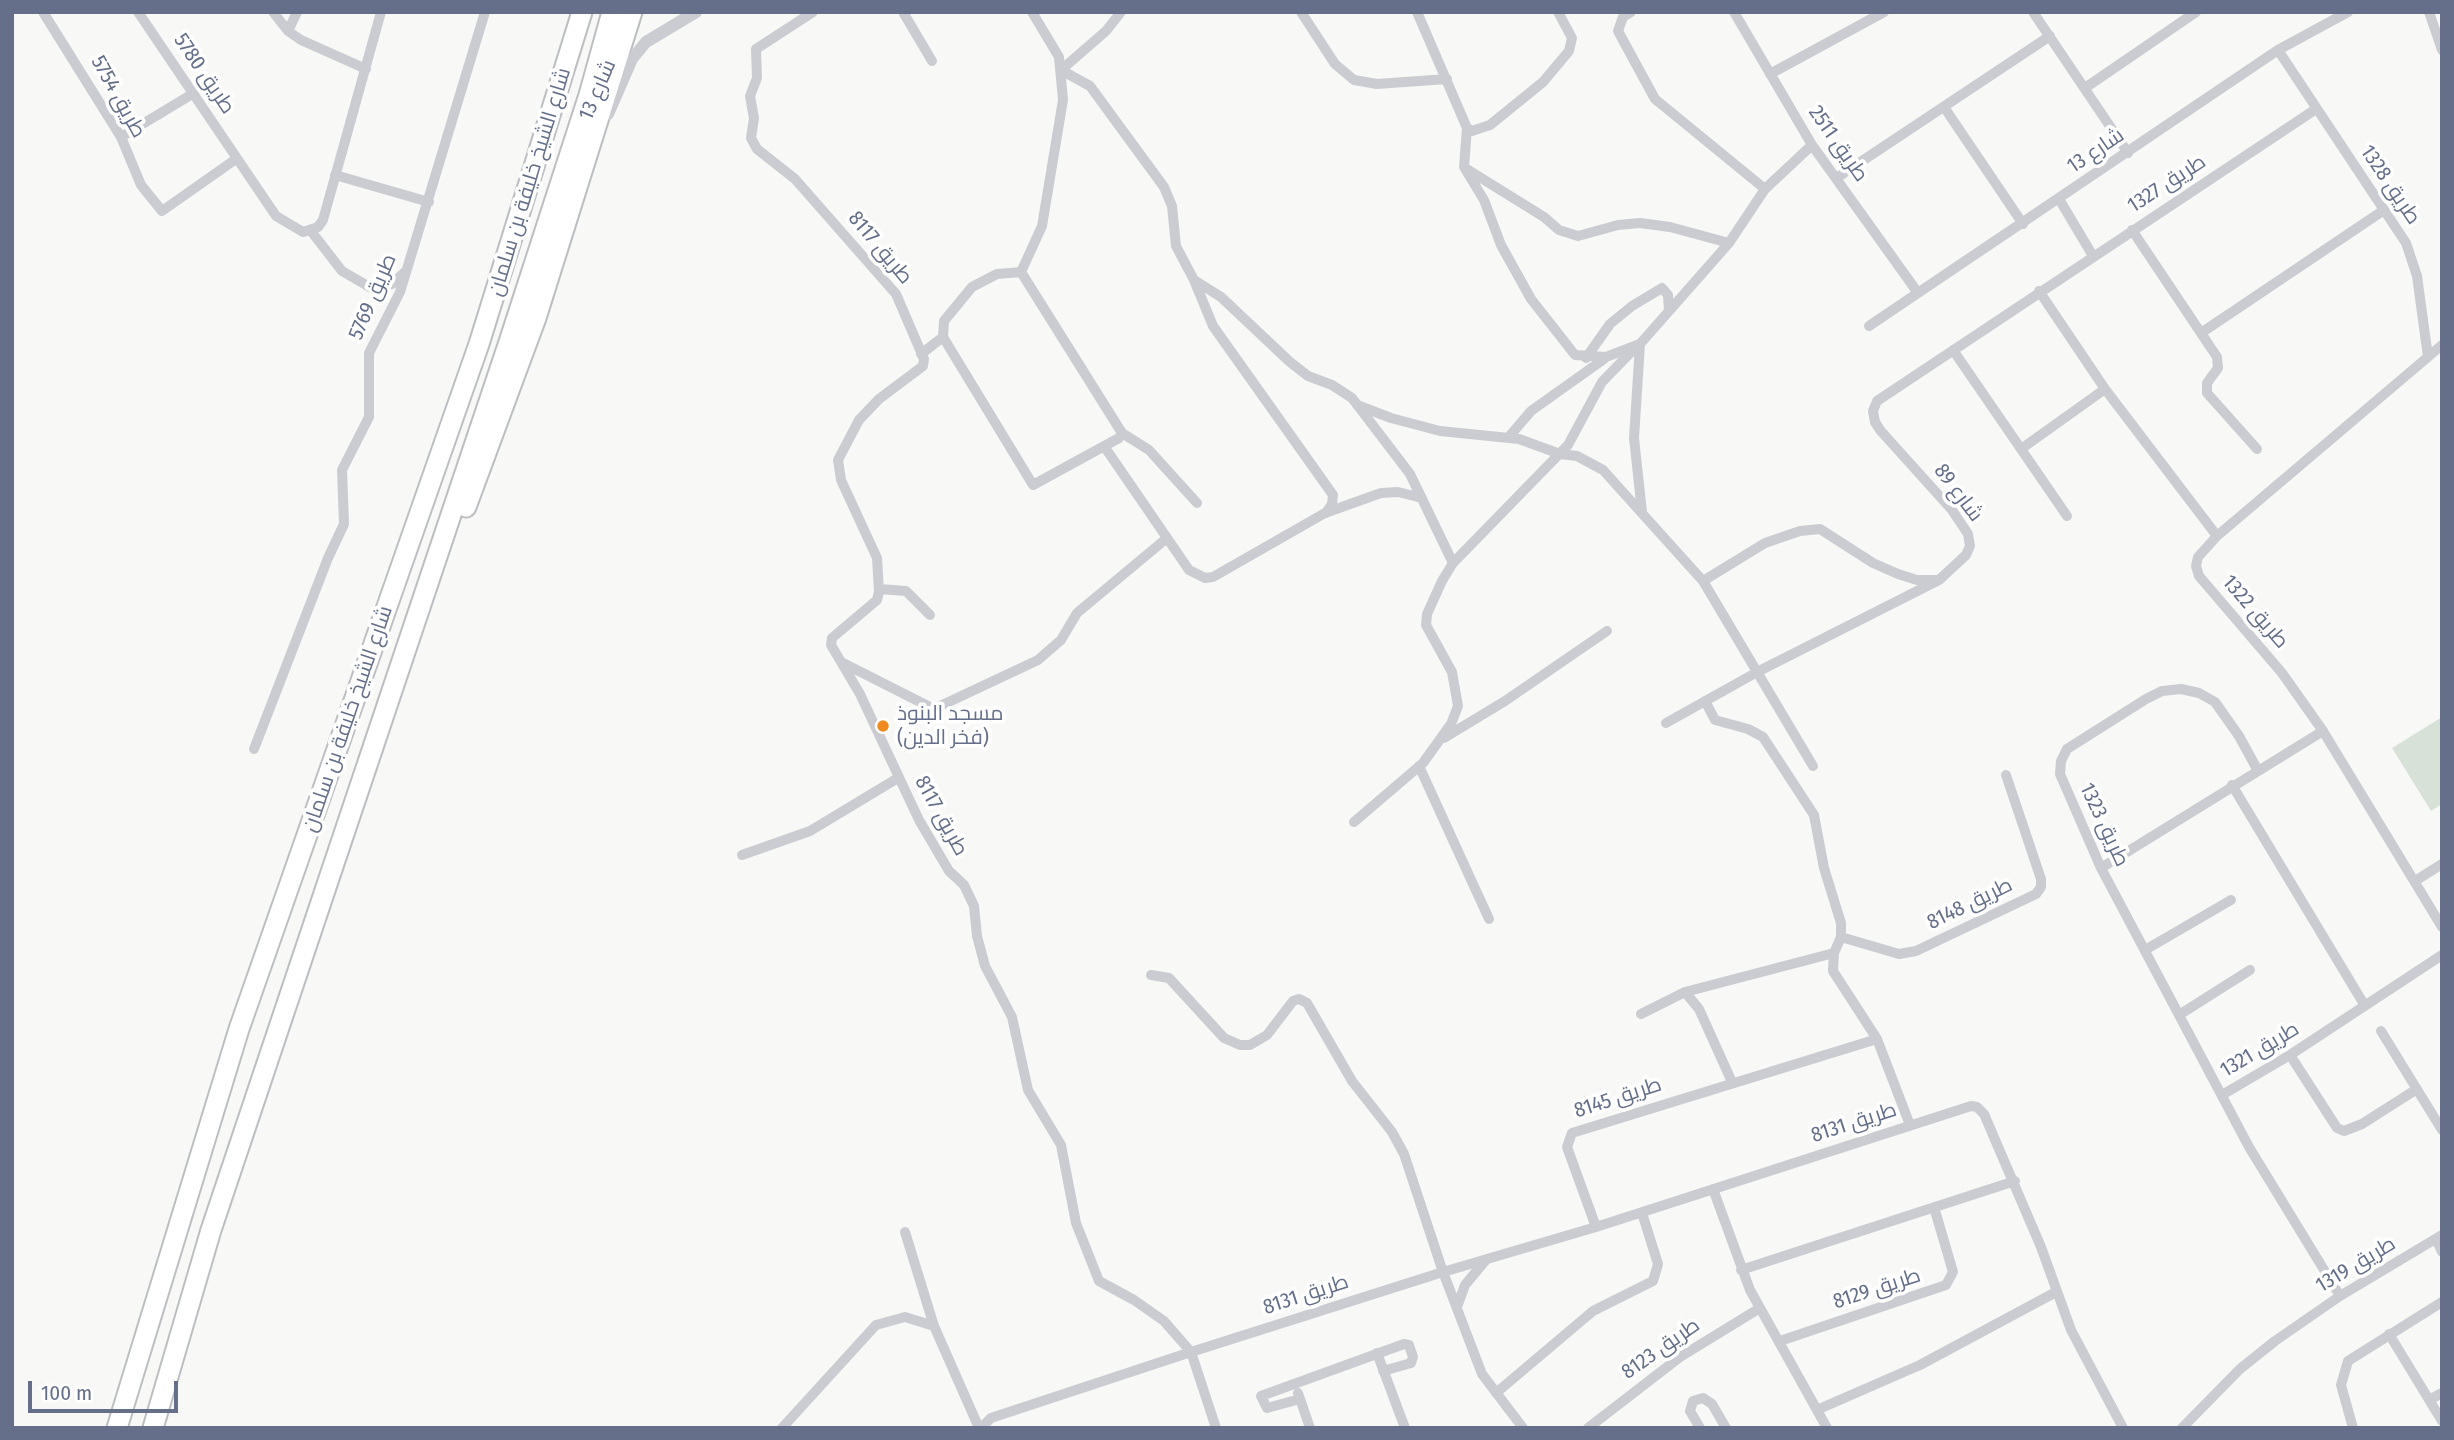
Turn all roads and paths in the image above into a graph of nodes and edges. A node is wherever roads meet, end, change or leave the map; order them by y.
1 (138, 12) edge
2 (273, 12) edge
3 (297, 12) edge
4 (382, 12) edge
5 (485, 12) edge
6 (582, 12) edge
7 (612, 12) edge
8 (632, 12) edge
9 (696, 12) edge
10 (813, 12) edge
11 (903, 12) edge
12 (1032, 12) edge
13 (1121, 12) edge
14 (1301, 12) edge
15 (1417, 12) edge
16 (1558, 12) edge
17 (1632, 12) edge
18 (1734, 12) edge
19 (1884, 12) edge
20 (2033, 12) edge
21 (2196, 12) edge
22 (2348, 12) edge
23 (2429, 12) edge
24 (45, 13) edge
25 (288, 31) junction
26 (2050, 36) junction
27 (2441, 43) edge
28 (2278, 50) junction
29 (932, 61) dead end
30 (366, 69) junction
31 (1061, 70) junction
32 (1770, 74) junction
33 (1447, 79) junction
34 (2085, 88) junction
35 (194, 93) junction
36 (1944, 107) junction
37 (2316, 109) junction
38 (1466, 128) junction
39 (121, 137) junction
40 (1812, 145) junction
41 (2127, 153) junction
42 (236, 159) junction
43 (1464, 167) junction
44 (584, 172) junction
45 (335, 175) junction
46 (1838, 177) junction
47 (1765, 189) junction
48 (2059, 199) junction
49 (429, 202) junction
50 (2384, 210) junction
51 (2023, 224) junction
52 (311, 230) junction
53 (2132, 230) junction
54 (1729, 243) junction
55 (2093, 256) junction
56 (407, 270) junction
57 (1021, 272) junction
58 (1194, 280) junction
59 (2039, 291) junction
60 (1918, 293) junction
61 (1669, 311) junction
62 (1869, 326) dead end
63 (2201, 333) junction
64 (943, 337) junction
65 (1640, 344) junction
66 (2442, 345) edge
67 (1953, 350) junction
68 (921, 354) junction
69 (1606, 357) junction
70 (2428, 357) junction
71 (1586, 358) junction
72 (2105, 389) junction
73 (1357, 404) junction
74 (1881, 430) joint
75 (1122, 433) junction
76 (1508, 438) junction
77 (1104, 446) junction
78 (2021, 449) junction
79 (2257, 449) dead end
80 (1560, 454) junction
81 (1422, 498) junction
82 (1197, 503) dead end
83 (1642, 512) junction
84 (1325, 513) junction
85 (2067, 516) dead end
86 (2217, 536) junction
87 (1167, 538) junction
88 (1453, 563) junction
89 (1939, 580) junction
90 (1703, 581) junction
91 (879, 589) junction
92 (930, 615) dead end
93 (1607, 631) dead end
94 (841, 662) junction
95 (1759, 671) junction
96 (396, 676) junction
97 (1705, 701) junction
98 (1666, 723) dead end
99 (2323, 731) junction
100 (1442, 739) junction
101 (254, 749) dead end
102 (1419, 766) junction
103 (1813, 766) dead end
104 (2257, 769) junction
105 (2006, 775) dead end
106 (898, 778) junction
107 (2232, 785) junction
108 (1354, 822) dead end
109 (742, 855) dead end
110 (2442, 864) edge
111 (2101, 868) junction
112 (2415, 881) junction
113 (2231, 900) dead end
114 (1489, 919) dead end
115 (2442, 927) edge
116 (1841, 937) junction
117 (2145, 950) junction
118 (1834, 953) junction
119 (2442, 955) edge
120 (2250, 970) dead end
121 (1151, 975) dead end
122 (1685, 992) junction
123 (2365, 1006) junction
124 (1641, 1014) dead end
125 (2179, 1015) junction
126 (2381, 1031) dead end
127 (1877, 1039) junction
128 (2290, 1055) junction
129 (1732, 1082) junction
130 (2417, 1089) junction
131 (2222, 1095) junction
132 (1910, 1125) junction
133 (2442, 1130) edge
134 (2015, 1181) junction
135 (1713, 1189) junction
136 (1934, 1207) junction
137 (1642, 1213) junction
138 (1596, 1227) junction
139 (905, 1231) dead end
140 (2439, 1237) edge
141 (2442, 1252) edge
142 (1488, 1259) junction
143 (1741, 1270) junction
144 (1443, 1272) junction
145 (2056, 1292) junction
146 (2340, 1296) junction
147 (2442, 1302) edge
148 (1457, 1307) junction
149 (1760, 1308) junction
150 (934, 1326) junction
151 (2389, 1334) junction
152 (1780, 1341) junction
153 (1191, 1352) junction
154 (1377, 1353) junction
155 (1383, 1371) junction
156 (1294, 1383) junction
157 (1496, 1393) junction
158 (2442, 1393) edge
159 (1300, 1399) junction
160 (2429, 1401) junction
161 (1819, 1409) junction
162 (2442, 1421) edge
163 (981, 1426) edge
164 (1722, 1426) edge
165 (1522, 1427) edge
166 (117, 1428) edge
167 (153, 1428) edge
168 (782, 1428) edge
169 (1216, 1428) edge
170 (1310, 1428) edge
171 (1405, 1428) edge
172 (1588, 1428) edge
173 (1700, 1428) edge
174 (1827, 1428) edge
175 (2123, 1428) edge
176 (2182, 1428) edge
177 (2353, 1428) edge

1 - 35 street, طريق 5780
2 - 25 street
3 - 25 street
4 - 30 street
5 - 49 street, طريق 5769
6 - 166 highway, شارع الشيخ خليفة بن سلمان
7 - 96 highway, شارع الشيخ خليفة بن سلمان
8 - 44 highway
9 - 44 street, شارع 13
10 - 68 street, طريق 8117
11 - 29 street
12 - 31 street
13 - 31 street
14 - 33 street
15 - 33 street
16 - 38 street
17 - 47 street
18 - 32 street, طريق 2511
19 - 32 street
20 - 26 street
21 - 34 street
22 - 28 street, شارع 13
23 - 27 street
24 - 39 street, طريق 5754
25 - 30 street
26 - 34 street
26 - 36 street
28 - 37 street, طريق 1328
28 - 41 street, شارع 13
30 - 45 street
31 - 57 street
31 - 58 street
32 - 40 street, طريق 2511
33 - 38 street
34 - 41 street
35 - 39 street
35 - 42 street, طريق 5780
36 - 46 street
36 - 51 street
37 - 50 street, طريق 1328
37 - 53 street, طريق 1327
38 - 43 street
39 - 42 street, طريق 5754
40 - 46 street, طريق 2511
40 - 47 street
41 - 48 street, شارع 13
42 - 52 street, طريق 5780
43 - 54 street
43 - 71 street
44 - 96 highway
45 - 49 street
45 - 52 street
46 - 60 street, طريق 2511
47 - 54 street
48 - 51 street, شارع 13
48 - 55 street
49 - 56 street, طريق 5769
50 - 63 street
50 - 70 street, طريق 1328
51 - 60 street, شارع 13
52 - 56 street
53 - 55 street, طريق 1327
53 - 63 street
54 - 61 street
55 - 59 street, طريق 1327
56 - 101 street, طريق 5769
57 - 64 street
57 - 75 street
58 - 73 street
58 - 84 street
59 - 67 street, طريق 1327
59 - 72 street
60 - 62 street, شارع 13
61 - 65 street
61 - 71 street
63 - 79 street
64 - 68 street
64 - 77 street
65 - 69 street
65 - 80 street
65 - 83 street
66 - 70 street, طريق 1322
67 - 74 street, طريق 1327
67 - 78 street
68 - 91 street
69 - 71 street
69 - 76 street
70 - 86 street, طريق 1322
72 - 78 street
72 - 86 street
73 - 76 street
73 - 81 street
74 - 89 street, شارع 89
75 - 77 street
75 - 82 street
76 - 80 street
77 - 87 street
78 - 85 street
80 - 83 street
80 - 88 street
81 - 84 street
81 - 88 street
83 - 90 street
84 - 87 street
86 - 99 street, طريق 1322
87 - 94 street
88 - 100 street
89 - 90 street
89 - 95 street, شارع 89
90 - 95 street
91 - 92 street
91 - 94 street, طريق 8117
93 - 100 street
94 - 106 street, طريق 8117
95 - 97 street, شارع 89
95 - 103 street
96 - 167 highway, شارع الشيخ خليفة بن سلمان
97 - 98 street, شارع 89
97 - 116 street
99 - 104 street
99 - 112 street, طريق 1322
100 - 102 street
102 - 108 street
102 - 114 street
104 - 107 street
104 - 111 street, طريق 1323
105 - 116 street, طريق 8148
106 - 109 street
106 - 153 street, طريق 8117
107 - 111 street
107 - 123 street
110 - 112 street
111 - 117 street, طريق 1323
112 - 115 street, طريق 1322
113 - 117 street
116 - 118 street
117 - 125 street, طريق 1323
118 - 122 street
118 - 127 street
119 - 123 street, طريق 1321
120 - 125 street
121 - 144 street
122 - 124 street
122 - 129 street
123 - 128 street, طريق 1321
125 - 131 street, طريق 1323
126 - 130 street
127 - 129 street, طريق 8145
127 - 132 street
128 - 130 street
128 - 131 street, طريق 1321
129 - 138 street, طريق 8145
130 - 133 street
131 - 146 street, طريق 1321
132 - 134 street, طريق 8131
132 - 135 street, طريق 8131
134 - 136 street
134 - 145 street
135 - 137 street, طريق 8131
135 - 143 street
136 - 143 street
136 - 152 street, طريق 8129
137 - 138 street, طريق 8131
137 - 157 street
138 - 142 street, طريق 8131
139 - 150 street
140 - 141 street
140 - 146 street, طريق 1319
142 - 144 street, طريق 8131
142 - 148 street
143 - 149 street
144 - 148 street
144 - 153 street, طريق 8131
145 - 161 street
145 - 175 street
146 - 176 street, طريق 1319
147 - 151 street
148 - 157 street
149 - 152 street
149 - 172 street, طريق 8123
150 - 163 street
150 - 168 street
151 - 160 street
151 - 177 street
152 - 161 street
153 - 163 street, طريق 8131
153 - 169 street, طريق 8117
154 - 155 street
154 - 155 street
154 - 156 street
155 - 171 street
156 - 159 street
156 - 159 street
157 - 165 street
158 - 160 street
159 - 170 street
160 - 162 street
161 - 174 street
164 - 173 street

